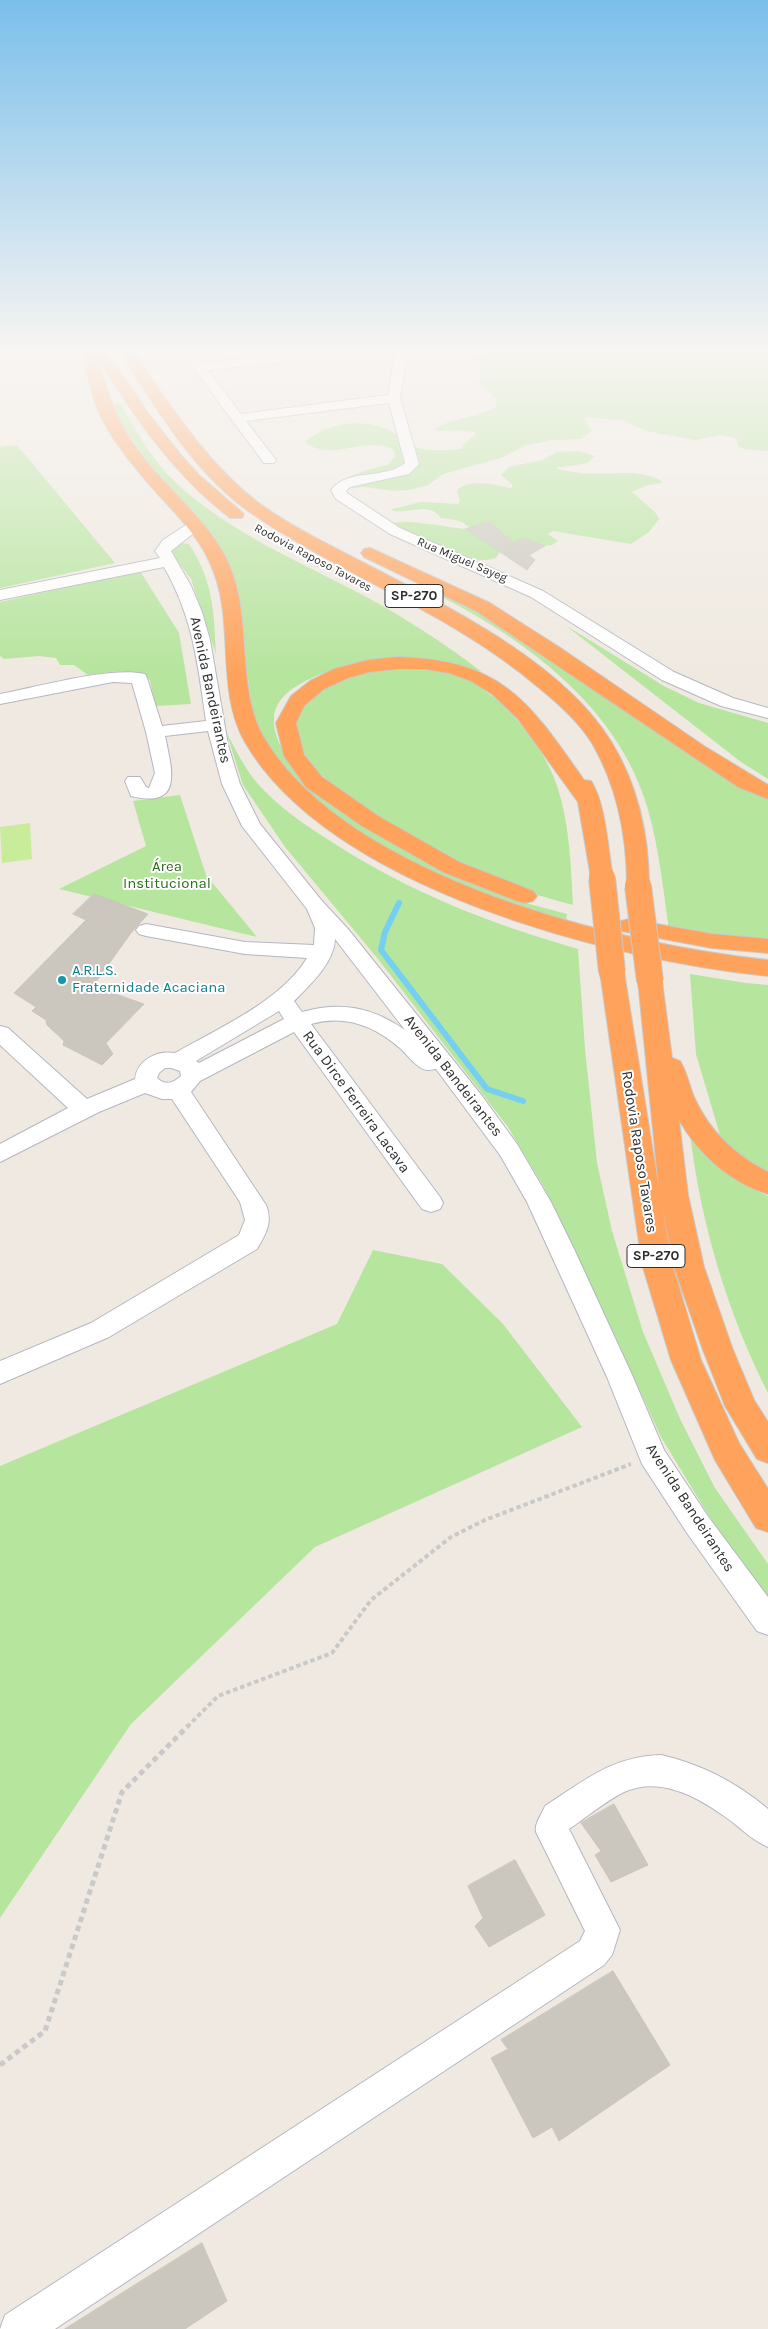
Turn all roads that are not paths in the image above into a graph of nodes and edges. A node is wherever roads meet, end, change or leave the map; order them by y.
1 (135, 456) edge
2 (172, 456) edge
3 (201, 456) edge
4 (266, 456) edge
5 (410, 456) edge
6 (269, 460) dead end
7 (214, 472) junction
8 (186, 533) junction
9 (209, 544) junction
10 (169, 561) junction
11 (0, 595) edge
12 (484, 658) dead end
13 (499, 670) dead end
14 (0, 699) edge
15 (768, 713) edge
16 (216, 725) junction
17 (156, 732) junction
18 (134, 781) dead end
19 (768, 793) edge
20 (589, 802) junction
21 (315, 905) junction
22 (146, 930) dead end
23 (768, 946) edge
24 (321, 952) junction
25 (768, 968) edge
26 (386, 990) junction
27 (651, 993) junction
28 (282, 1000) junction
29 (349, 1014) junction
30 (296, 1021) junction
31 (0, 1033) edge
32 (183, 1076) junction
33 (148, 1084) junction
34 (474, 1102) junction
35 (84, 1110) junction
36 (0, 1154) edge
37 (768, 1184) edge
38 (430, 1203) dead end
39 (0, 1373) edge
40 (741, 1406) junction
41 (768, 1440) edge
42 (768, 1449) edge
43 (768, 1518) edge
44 (768, 1621) edge
45 (768, 1830) edge
46 (19, 2329) edge

1 - 8 highway
2 - 12 highway, Rodovia Raposo Tavares / SP-270
3 - 7 highway, Rodovia Raposo Tavares / SP-270
4 - 6 street
5 - 15 street, Rua Miguel Sayeg
7 - 19 highway
7 - 27 highway, Rodovia Raposo Tavares / SP-270, bridge
8 - 9 highway
8 - 9 street
8 - 10 street
9 - 25 highway
10 - 11 street
10 - 16 street, Avenida Bandeirantes
13 - 20 highway, SP-270
14 - 17 street
16 - 17 street
16 - 21 street, Avenida Bandeirantes
17 - 18 street
20 - 23 highway
20 - 43 highway, Rodovia Raposo Tavares / SP-270, bridge
21 - 24 street
21 - 26 street, Avenida Bandeirantes
22 - 24 street
24 - 28 street
26 - 29 street
26 - 34 street, Avenida Bandeirantes
27 - 37 highway
27 - 40 highway, Rodovia Raposo Tavares / SP-270
28 - 30 street, Rua Dirce Ferreira Lacava
28 - 32 street
29 - 30 street
29 - 34 street
30 - 32 street
30 - 38 street, Rua Dirce Ferreira Lacava
31 - 35 street
32 - 33 street
32 - 33 street
32 - 39 street
33 - 35 street
34 - 44 street, Avenida Bandeirantes
35 - 36 street
40 - 41 street
40 - 42 highway, Rodovia Raposo Tavares / SP-270
45 - 46 street

